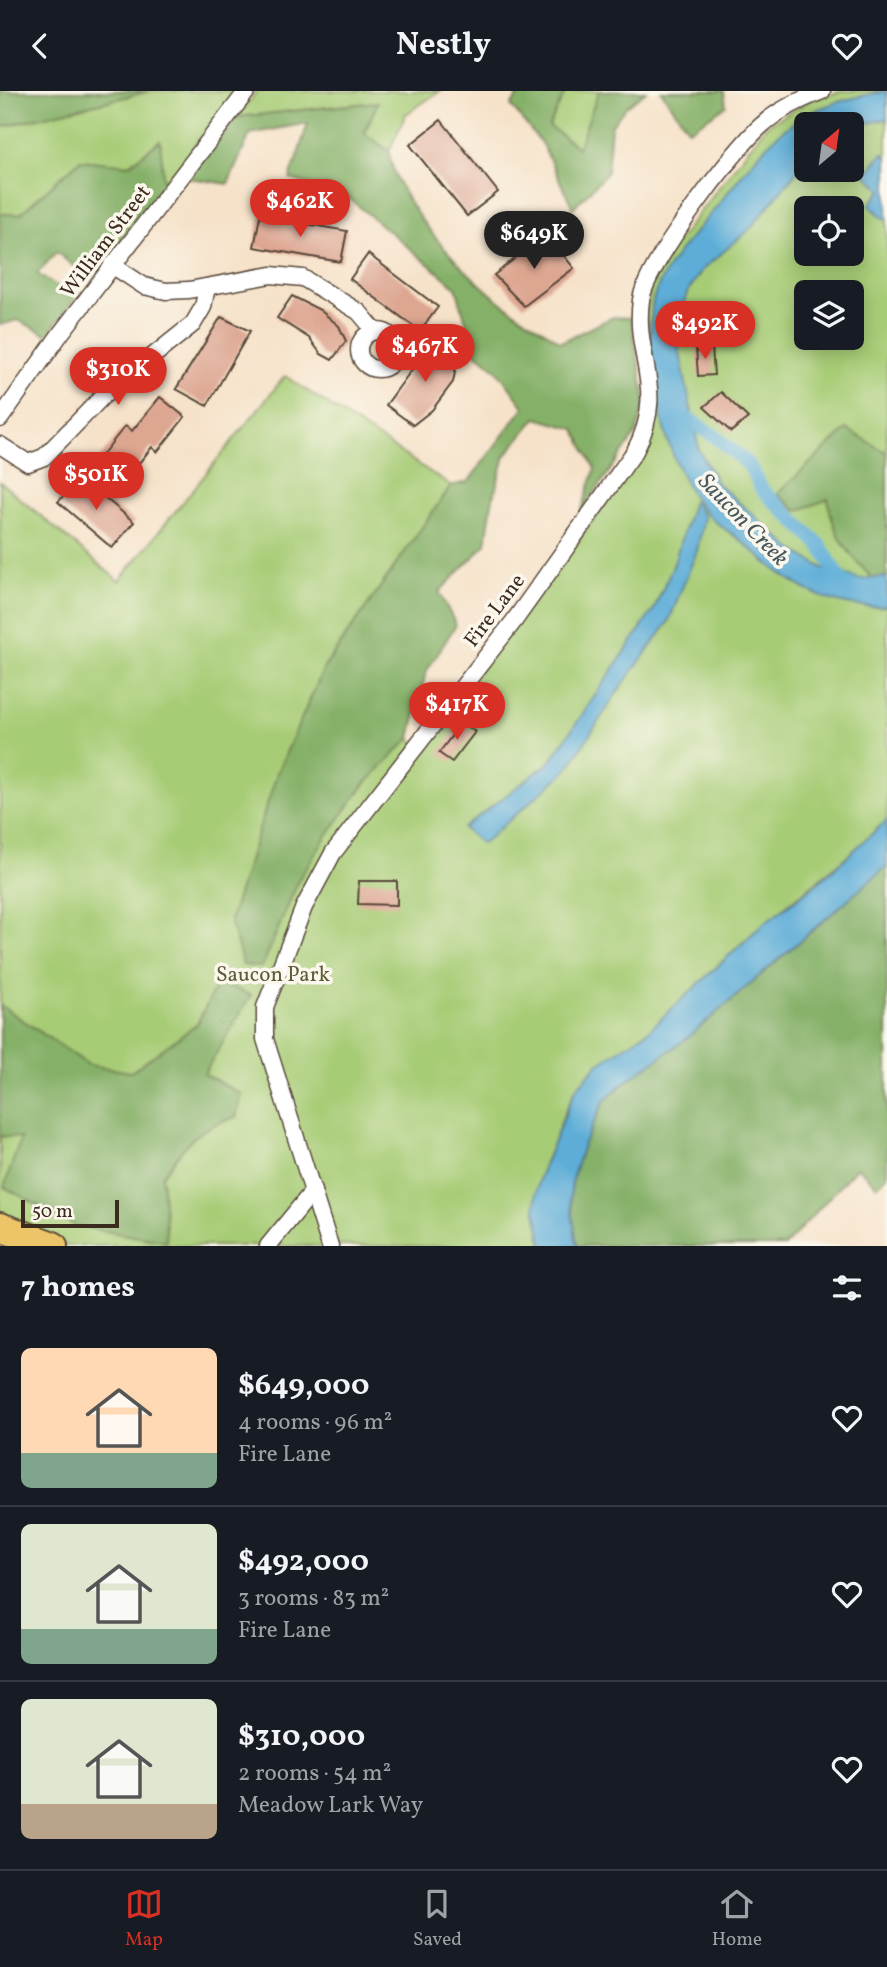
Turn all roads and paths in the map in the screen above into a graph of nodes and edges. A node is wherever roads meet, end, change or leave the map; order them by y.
1 (247, 91) edge
2 (822, 91) edge
3 (112, 265) junction
4 (207, 287) junction
5 (375, 331) dead end
6 (0, 419) edge
7 (0, 445) edge
8 (313, 1191) junction
9 (0, 1227) edge
10 (53, 1246) edge
11 (268, 1246) edge
12 (330, 1246) edge

1 - 3 street, William Street
2 - 8 street, Fire Lane
3 - 4 street
3 - 6 street, William Street
4 - 5 street
4 - 7 street
8 - 11 street
8 - 12 street, Fire Lane
9 - 10 highway

